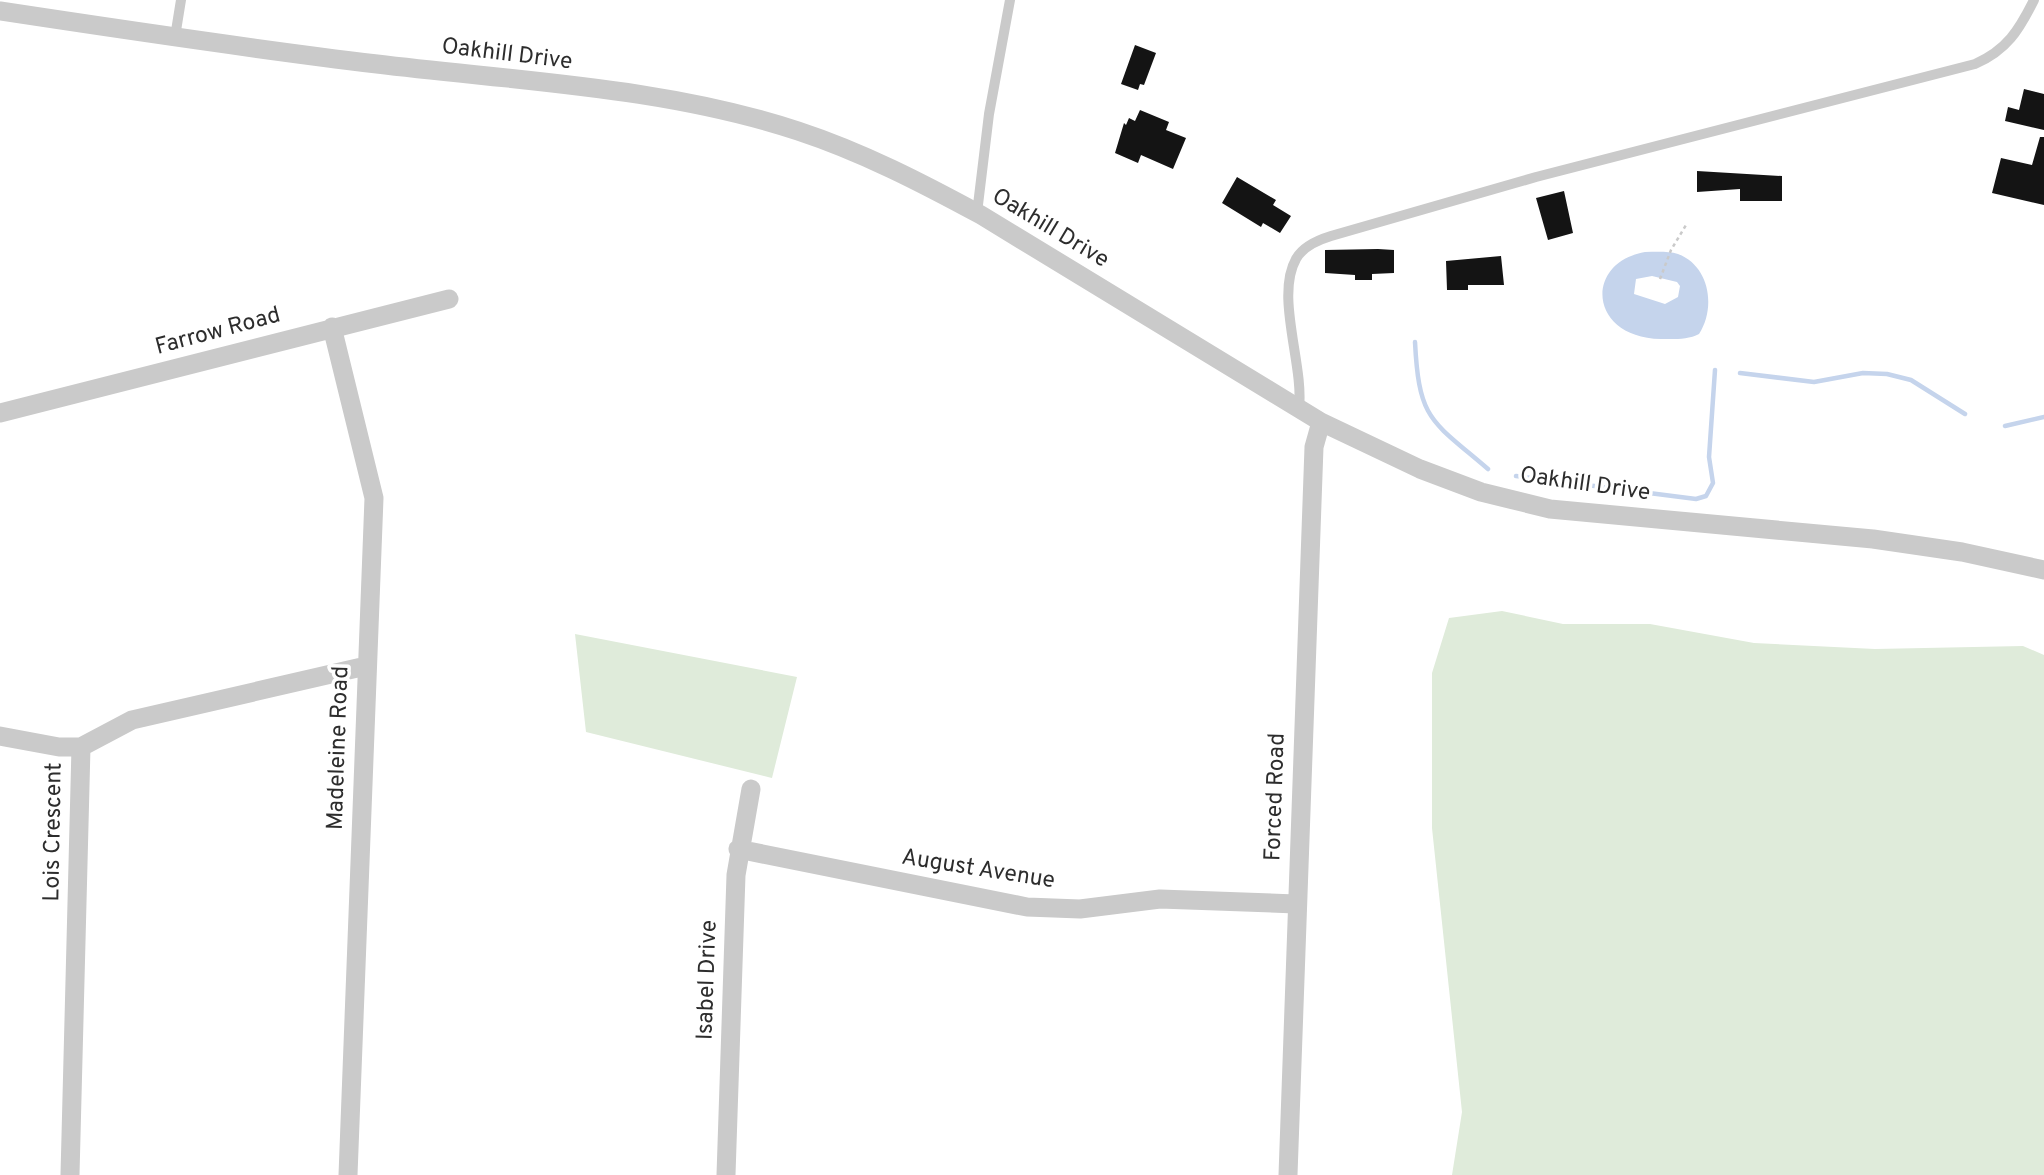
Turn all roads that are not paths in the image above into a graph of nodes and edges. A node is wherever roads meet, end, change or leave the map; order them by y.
1 (181, 0) edge
2 (1010, 0) edge
3 (2034, 0) edge
4 (0, 11) edge
5 (175, 37) junction
6 (977, 213) junction
7 (449, 299) dead end
8 (332, 327) junction
9 (1299, 408) junction
10 (0, 413) edge
11 (1321, 422) junction
12 (2044, 570) edge
13 (366, 666) junction
14 (0, 736) edge
15 (81, 747) junction
16 (751, 789) dead end
17 (738, 849) junction
18 (1296, 904) junction
19 (70, 1175) edge
20 (348, 1175) edge
21 (726, 1175) edge
22 (1288, 1175) edge

1 - 5 lane
2 - 6 lane
3 - 9 lane
4 - 5 street, Oakhill Drive
5 - 6 street, Oakhill Drive
6 - 9 street, Oakhill Drive
7 - 8 street, Farrow Road
8 - 10 street, Farrow Road
8 - 13 street, Madeleine Road
9 - 11 street, Oakhill Drive
11 - 12 street, Oakhill Drive
11 - 18 street, Forced Road
13 - 15 street, Lois Crescent
13 - 20 street, Madeleine Road
14 - 15 street
15 - 19 street, Lois Crescent
16 - 17 street, Isabel Drive
17 - 18 street, August Avenue
17 - 21 street, Isabel Drive
18 - 22 street, Forced Road

